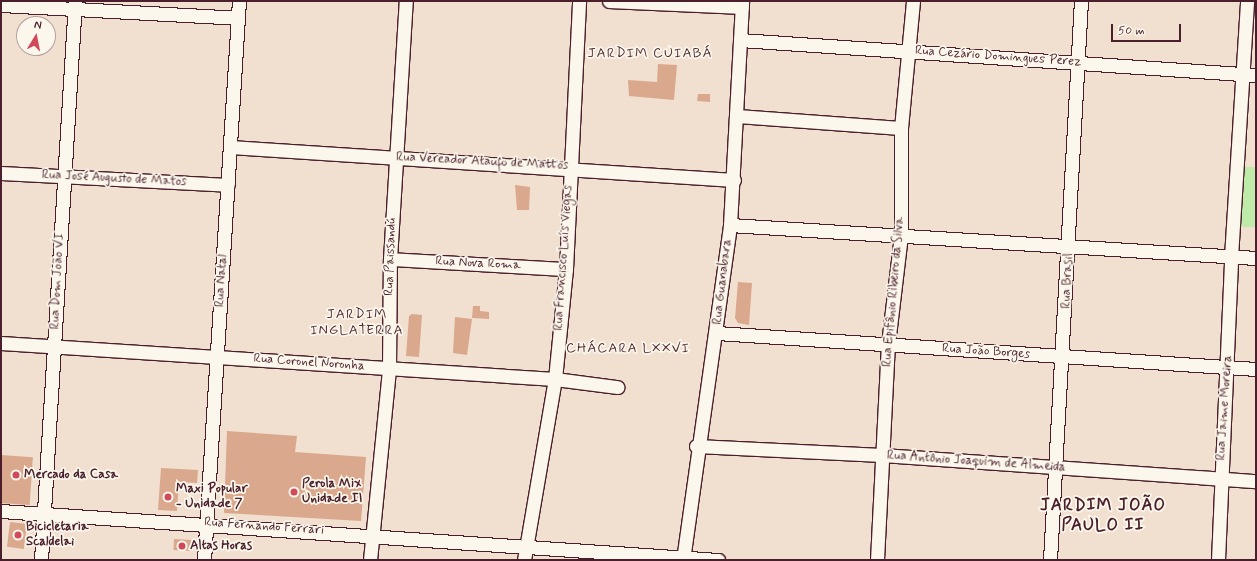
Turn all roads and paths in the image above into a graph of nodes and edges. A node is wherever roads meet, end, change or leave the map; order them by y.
1 (239, 1) edge
2 (406, 1) edge
3 (579, 1) edge
4 (609, 1) edge
5 (913, 1) edge
6 (1082, 1) edge
7 (1247, 1) edge
8 (742, 4) edge
9 (1, 5) edge
10 (75, 5) edge
11 (238, 18) junction
12 (740, 40) junction
13 (910, 52) junction
14 (1077, 62) junction
15 (1250, 74) edge
16 (737, 116) junction
17 (902, 128) junction
18 (230, 147) junction
19 (397, 157) junction
20 (570, 167) junction
21 (1, 173) edge
22 (65, 176) junction
23 (734, 180) junction
24 (228, 185) junction
25 (730, 225) junction
26 (901, 235) junction
27 (1069, 245) junction
28 (1231, 257) junction
29 (1256, 258) edge
30 (390, 259) junction
31 (566, 269) junction
32 (717, 333) junction
33 (1, 343) edge
34 (888, 344) junction
35 (54, 346) junction
36 (217, 356) junction
37 (1064, 358) junction
38 (1229, 367) junction
39 (389, 368) junction
40 (1256, 369) edge
41 (555, 379) junction
42 (617, 387) dead end
43 (696, 446) junction
44 (882, 455) junction
45 (1056, 467) junction
46 (1220, 480) junction
47 (1256, 481) edge
48 (1, 511) edge
49 (44, 513) junction
50 (206, 523) junction
51 (371, 534) junction
52 (525, 554) edge
53 (684, 559) edge
54 (41, 560) edge
55 (204, 560) edge
56 (370, 560) edge
57 (718, 560) edge
58 (877, 560) edge
59 (1050, 560) edge
60 (1218, 560) edge

1 - 11 street, Rua Natal
2 - 19 street, Rua Paissandú
3 - 20 street, Rua Francisco Luís Viegas
4 - 8 street
5 - 13 street, Rua Epifânio Ribeiro da Silva
6 - 14 street, Rua Brasil
7 - 15 street
8 - 12 street, Rua Guanabara
9 - 10 street
10 - 11 street
10 - 22 street, Rua Dom João VI
11 - 18 street, Rua Natal
12 - 13 street, Rua Cezário Domingues Perez
12 - 16 street, Rua Guanabara
13 - 14 street, Rua Cezário Domingues Perez
13 - 17 street, Rua Epifânio Ribeiro da Silva
14 - 15 street, Rua Cezário Domingues Perez
14 - 27 street, Rua Brasil
15 - 28 street, Rua Jaime Moreira
16 - 17 street
16 - 23 street, Rua Guanabara
17 - 26 street, Rua Epifânio Ribeiro da Silva
18 - 19 street, Rua Vereador Ataufo de Mattos
18 - 24 street, Rua Natal
19 - 20 street, Rua Vereador Ataufo de Mattos
19 - 30 street, Rua Paissandú
20 - 23 street, Rua Vereador Ataufo de Mattos
20 - 31 street, Rua Francisco Luís Viegas
21 - 22 street, Rua José Augusto de Matos
22 - 24 street, Rua José Augusto de Matos
22 - 35 street, Rua Dom João VI
23 - 25 street, Rua Guanabara
24 - 36 street, Rua Natal
25 - 26 street
25 - 32 street, Rua Guanabara
26 - 27 street
26 - 34 street, Rua Epifânio Ribeiro da Silva
27 - 28 street
27 - 37 street, Rua Brasil
28 - 29 street
28 - 38 street, Rua Jaime Moreira
30 - 31 street, Rua Nova Roma
30 - 39 street, Rua Paissandú
31 - 41 street, Rua Francisco Luís Viegas
32 - 34 street, Rua João Borges
32 - 43 street, Rua Guanabara
33 - 35 street, Rua Coronel Noronha
34 - 37 street, Rua João Borges
34 - 44 street, Rua Epifânio Ribeiro da Silva
35 - 36 street, Rua Coronel Noronha
35 - 49 street, Rua Dom João VI
36 - 39 street, Rua Coronel Noronha
36 - 50 street, Rua Natal
37 - 38 street, Rua João Borges
37 - 45 street, Rua Brasil
38 - 40 street, Rua João Borges
38 - 46 street, Rua Jaime Moreira
39 - 41 street, Rua Coronel Noronha
39 - 51 street, Rua Paissandú
41 - 42 street, Rua Coronel Noronha
41 - 52 street, Rua Francisco Luís Viegas
43 - 44 street, Rua Antônio Joaquim de Almeida
43 - 53 street, Rua Guanabara
44 - 45 street, Rua Antônio Joaquim de Almeida
44 - 58 street, Rua Epifânio Ribeiro da Silva
45 - 46 street, Rua Antônio Joaquim de Almeida
45 - 59 street, Rua Brasil
46 - 47 street, Rua Antônio Joaquim de Almeida
46 - 60 street, Rua Jaime Moreira
48 - 49 street, Rua Fernando Ferrari
49 - 50 street, Rua Fernando Ferrari
49 - 54 street, Rua Dom João VI
50 - 51 street, Rua Fernando Ferrari
50 - 55 street, Rua Natal
51 - 52 street, Rua Fernando Ferrari
51 - 56 street, Rua Paissandú
52 - 53 street, Rua Fernando Ferrari
53 - 57 street, Rua Fernando Ferrari

